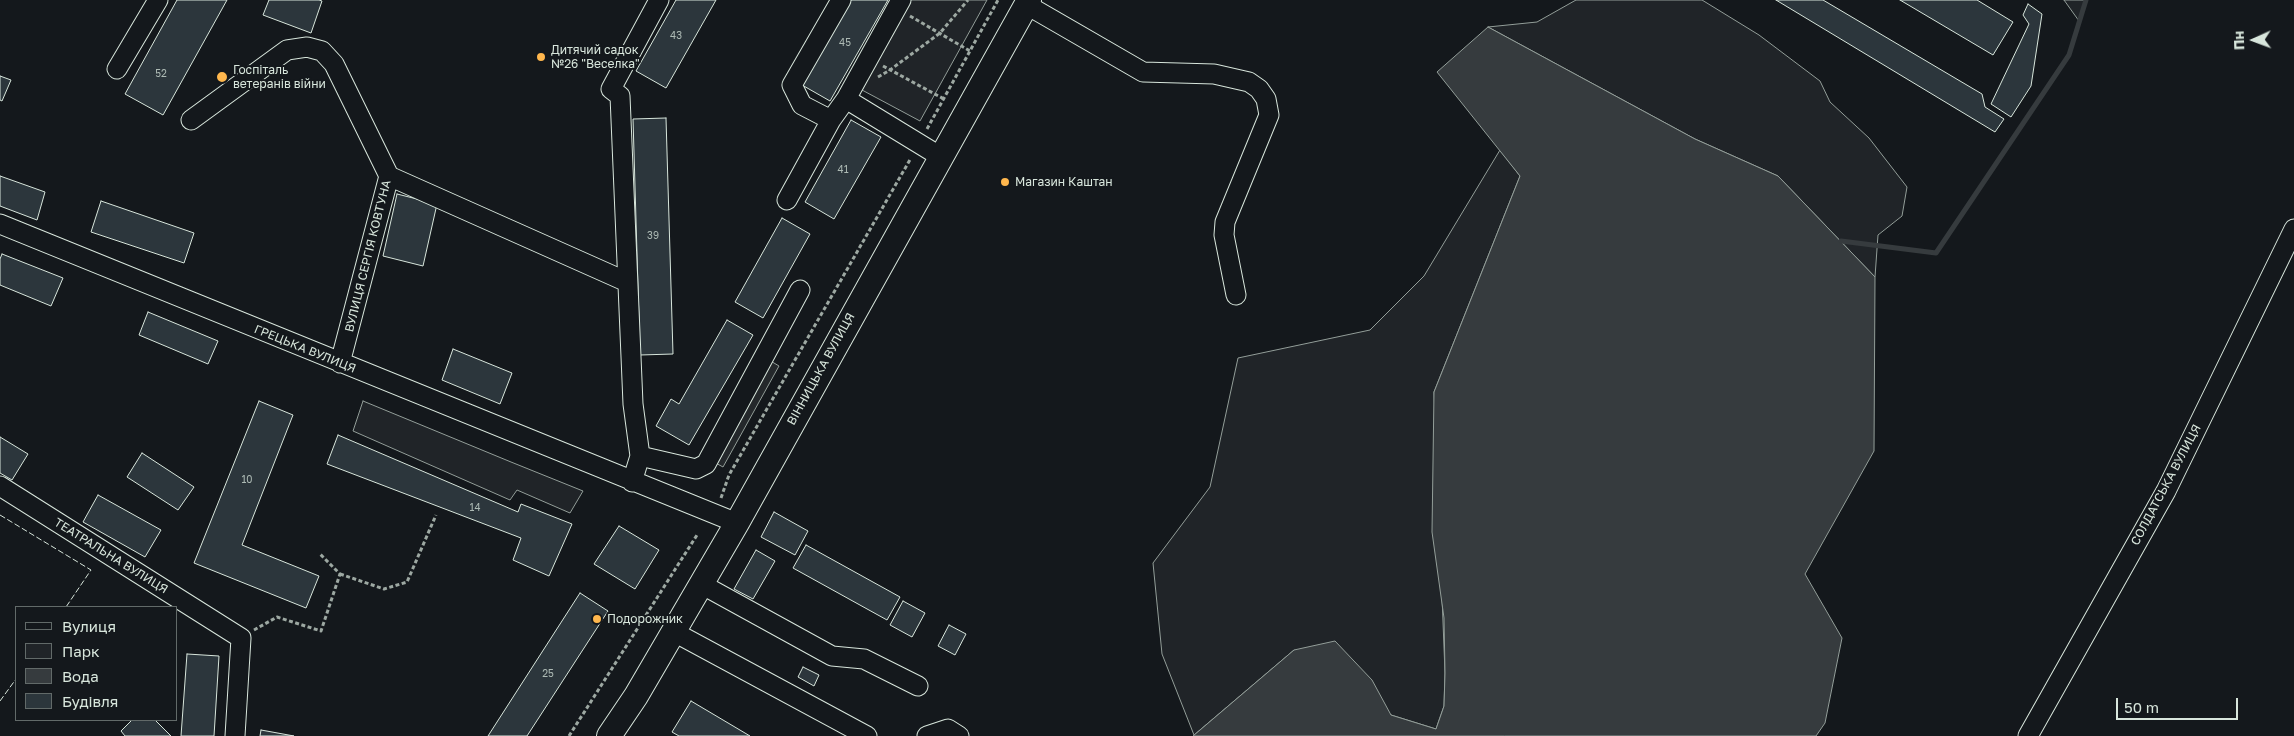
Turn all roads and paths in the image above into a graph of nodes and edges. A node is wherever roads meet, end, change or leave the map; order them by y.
1 (158, 0) edge
2 (659, 0) edge
3 (840, 0) edge
4 (968, 0) edge
5 (998, 0) edge
6 (1028, 2) edge
7 (899, 4) edge
8 (940, 33) junction
9 (970, 51) junction
10 (868, 59) junction
11 (117, 70) dead end
12 (890, 70) junction
13 (848, 95) junction
14 (944, 99) junction
15 (191, 120) dead end
16 (831, 120) junction
17 (919, 144) junction
18 (941, 157) junction
19 (389, 176) junction
20 (787, 200) dead end
21 (0, 224) edge
22 (2294, 229) edge
23 (627, 282) junction
24 (800, 290) dead end
25 (1236, 295) dead end
26 (340, 363) junction
27 (640, 456) junction
28 (632, 482) junction
29 (0, 486) edge
30 (721, 498) dead end
31 (436, 515) dead end
32 (736, 523) junction
33 (696, 535) dead end
34 (319, 553) dead end
35 (340, 574) junction
36 (701, 584) junction
37 (674, 632) junction
38 (241, 638) junction
39 (918, 686) dead end
40 (235, 736) edge
41 (569, 736) edge
42 (609, 736) edge
43 (867, 736) edge
44 (927, 736) edge
45 (959, 736) edge
46 (2028, 736) edge

1 - 11 street
2 - 23 street
3 - 16 street
4 - 8 path
5 - 9 path
6 - 18 main road, ВІННИЦЬКА ВУЛИЦЯ
6 - 25 street
7 - 8 path
7 - 10 street
8 - 9 path
8 - 12 path
9 - 14 path
10 - 12 path
10 - 13 street
12 - 13 path
12 - 14 path
13 - 16 street
13 - 17 street
14 - 17 path
15 - 19 street, ВУЛИЦЯ СЕРГІЯ КОВТУНА
16 - 20 street
17 - 18 street
17 - 30 path
18 - 32 main road, ВІННИЦЬКА ВУЛИЦЯ
19 - 23 street
19 - 26 street, ВУЛИЦЯ СЕРГІЯ КОВТУНА
21 - 26 street, ГРЕЦЬКА ВУЛИЦЯ
22 - 46 street, СОЛДАТСЬКА ВУЛИЦЯ
23 - 27 street
24 - 27 street
26 - 28 street, ГРЕЦЬКА ВУЛИЦЯ
27 - 28 street
28 - 32 street, ГРЕЦЬКА ВУЛИЦЯ
29 - 38 street, ТЕАТРАЛЬНА ВУЛИЦЯ
31 - 35 path
32 - 36 main road, ВІННИЦЬКА ВУЛИЦЯ
33 - 41 path
34 - 35 path
35 - 38 path
36 - 37 main road, ВІННИЦЬКА ВУЛИЦЯ
36 - 39 street
37 - 42 main road, ВІННИЦЬКА ВУЛИЦЯ
37 - 43 street
38 - 40 street
44 - 45 street

